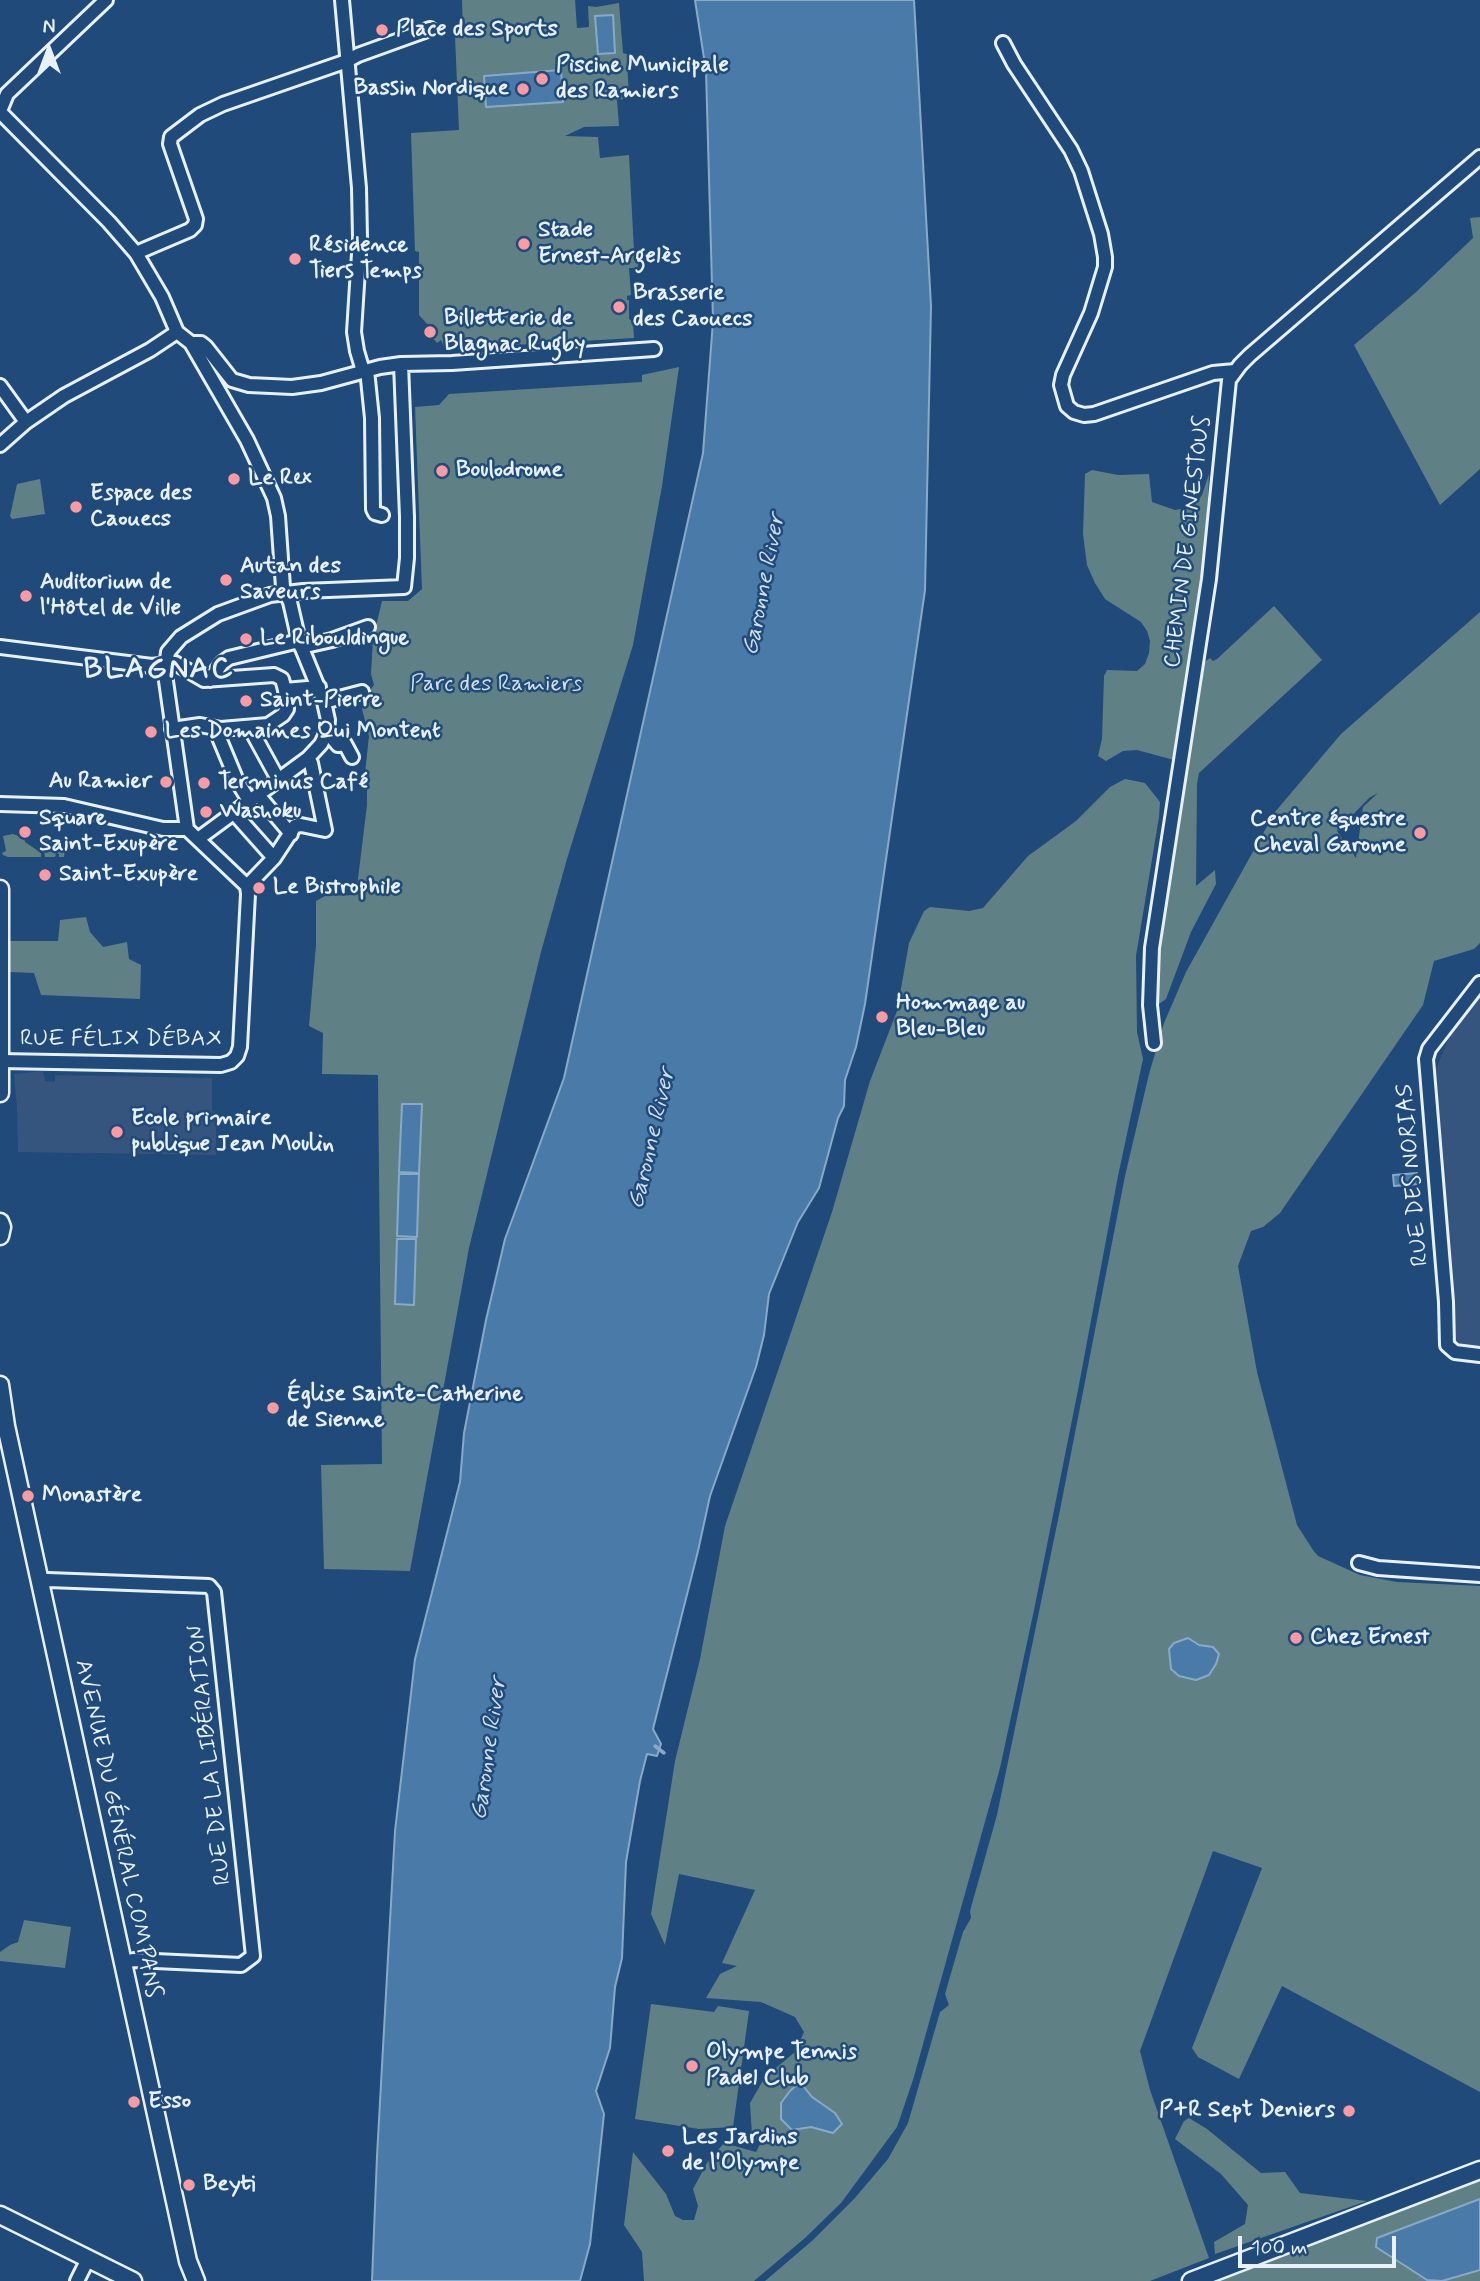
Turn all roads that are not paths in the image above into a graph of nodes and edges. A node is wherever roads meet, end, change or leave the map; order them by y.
1 (106, 0) edge
2 (342, 0) edge
3 (430, 29) dead end
4 (1003, 43) dead end
5 (347, 61) junction
6 (0, 112) edge
7 (1480, 157) edge
8 (136, 253) junction
9 (177, 332) junction
10 (191, 343) junction
11 (654, 349) dead end
12 (401, 364) junction
13 (365, 371) junction
14 (1235, 371) junction
15 (0, 386) edge
16 (26, 422) junction
17 (0, 445) edge
18 (382, 515) dead end
19 (286, 593) junction
20 (368, 627) dead end
21 (300, 644) junction
22 (0, 647) edge
23 (165, 665) junction
24 (210, 680) junction
25 (319, 687) junction
26 (285, 690) junction
27 (362, 692) dead end
28 (324, 702) junction
29 (250, 728) junction
30 (172, 729) junction
31 (215, 729) junction
32 (327, 732) junction
33 (352, 757) dead end
34 (308, 758) junction
35 (279, 781) junction
36 (254, 799) junction
37 (0, 804) edge
38 (234, 813) junction
39 (187, 829) junction
40 (291, 834) junction
41 (198, 839) junction
42 (274, 858) junction
43 (247, 886) junction
44 (0, 889) edge
45 (1480, 983) edge
46 (1154, 1043) dead end
47 (0, 1061) edge
48 (0, 1093) edge
49 (0, 1223) edge
50 (0, 1236) edge
51 (1480, 1355) edge
52 (0, 1385) edge
53 (1359, 1563) dead end
54 (1480, 1575) edge
55 (40, 1581) junction
56 (123, 1962) junction
57 (1480, 2170) edge
58 (0, 2215) edge
59 (88, 2259) junction
60 (77, 2281) edge
61 (133, 2281) edge
62 (196, 2281) edge
63 (1191, 2281) edge

1 - 6 street
2 - 5 street
3 - 5 street
4 - 14 street
5 - 8 street
5 - 13 street
6 - 8 street
7 - 14 street
8 - 9 street
9 - 10 street
9 - 16 street
10 - 13 street
10 - 19 street
11 - 12 street
12 - 13 street
12 - 19 street
13 - 18 street
14 - 46 street, CHEMIN DE GINESTOUS
15 - 16 street
16 - 17 street
19 - 21 street
19 - 23 street
20 - 21 street
21 - 24 street
21 - 25 street
22 - 23 street
23 - 24 street
23 - 30 street
24 - 26 street
25 - 26 street
25 - 28 street
26 - 29 street
27 - 28 street
28 - 32 street
29 - 31 street
29 - 35 street
30 - 31 street
30 - 39 street
31 - 36 street
32 - 33 street
32 - 34 street
34 - 35 street
34 - 40 street
35 - 36 street
36 - 38 street
36 - 40 street
37 - 39 street
38 - 41 street
38 - 42 street
39 - 41 street
40 - 42 street
41 - 43 street
42 - 43 street
43 - 47 street, RUE FÉLIX DÉBAX
44 - 47 main road
45 - 51 street, RUE DES NORIAS
47 - 48 main road
49 - 50 main road
52 - 55 main road, AVENUE DU GÉNÉRAL COMPANS
53 - 54 street
55 - 56 main road, AVENUE DU GÉNÉRAL COMPANS
55 - 56 street, RUE DE LA LIBÉRATION
56 - 62 main road, AVENUE DU GÉNÉRAL COMPANS
57 - 63 main road
58 - 59 main road
59 - 60 street
59 - 61 main road

